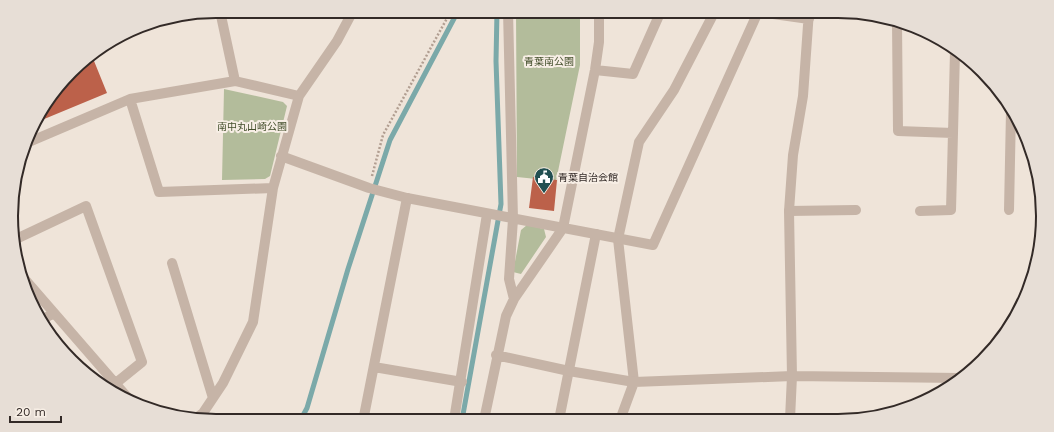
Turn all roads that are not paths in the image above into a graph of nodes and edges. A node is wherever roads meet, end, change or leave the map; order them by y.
1 (221, 18) edge
2 (349, 18) edge
3 (508, 18) edge
4 (599, 18) edge
5 (658, 18) edge
6 (711, 18) edge
7 (755, 18) edge
8 (809, 18) edge
9 (897, 27) edge
10 (955, 56) edge
11 (595, 70) junction
12 (235, 82) junction
13 (299, 96) junction
14 (130, 99) junction
15 (1011, 120) edge
16 (953, 133) junction
17 (33, 140) edge
18 (281, 156) junction
19 (273, 188) junction
20 (407, 198) junction
21 (789, 210) junction
22 (856, 210) dead end
23 (1009, 210) dead end
24 (920, 211) dead end
25 (490, 214) junction
26 (510, 218) junction
27 (563, 228) junction
28 (596, 234) junction
29 (19, 237) edge
30 (618, 238) junction
31 (172, 263) dead end
32 (31, 287) edge
33 (514, 299) junction
34 (54, 313) junction
35 (46, 317) edge
36 (496, 355) junction
37 (374, 367) junction
38 (569, 371) junction
39 (792, 376) junction
40 (952, 378) edge
41 (462, 382) junction
42 (634, 382) junction
43 (116, 383) junction
44 (121, 390) edge
45 (213, 398) junction
46 (202, 414) edge
47 (364, 414) edge
48 (455, 414) edge
49 (485, 414) edge
50 (560, 414) edge
51 (622, 414) edge
52 (790, 414) edge

1 - 12 street
2 - 13 street
3 - 26 street
4 - 11 street
5 - 11 street
6 - 30 street
7 - 30 street
8 - 21 street
9 - 16 street
10 - 16 street
11 - 27 street
12 - 13 street
12 - 14 street
13 - 18 street
14 - 17 street
14 - 19 street
15 - 23 street
16 - 24 street
18 - 19 street
18 - 20 street
19 - 45 street
20 - 25 street
20 - 37 street
21 - 22 street
21 - 39 street
25 - 26 street
25 - 41 street
26 - 27 street
26 - 33 street
27 - 28 street
27 - 33 street
28 - 30 street
28 - 38 street
29 - 43 street
30 - 42 street
31 - 45 street
32 - 34 street
33 - 36 street
34 - 35 street
34 - 43 street
36 - 38 street
36 - 49 street
37 - 41 street
37 - 47 street
38 - 42 street
38 - 50 street
39 - 40 street
39 - 42 street
39 - 52 street
41 - 48 street
42 - 51 street
43 - 44 street
45 - 46 street

